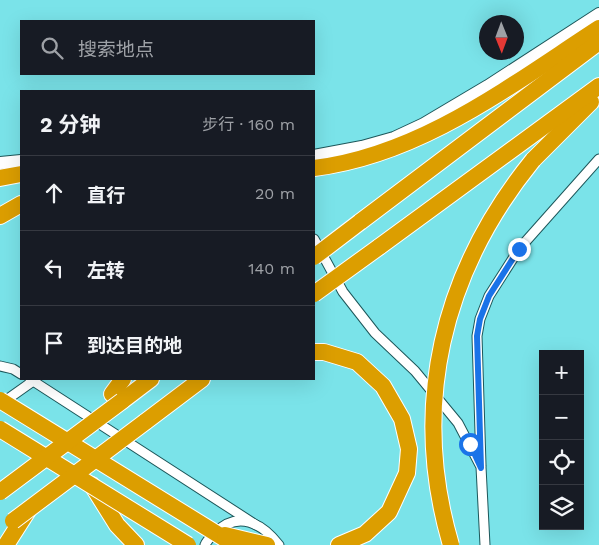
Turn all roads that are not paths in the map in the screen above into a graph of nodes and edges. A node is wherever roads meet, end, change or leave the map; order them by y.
1 (599, 14) edge
2 (599, 28) edge
3 (599, 42) edge
4 (599, 86) edge
5 (599, 94) edge
6 (315, 156) edge
7 (599, 159) edge
8 (20, 161) edge
9 (0, 163) edge
10 (315, 168) edge
11 (20, 174) edge
12 (0, 178) edge
13 (20, 205) edge
14 (0, 216) edge
15 (315, 241) edge
16 (315, 256) edge
17 (315, 293) edge
18 (315, 352) edge
19 (0, 366) edge
20 (20, 373) edge
21 (33, 380) edge
22 (36, 380) edge
23 (122, 380) edge
24 (149, 380) edge
25 (202, 381) edge
26 (0, 388) edge
27 (117, 397) junction
28 (0, 400) edge
29 (0, 404) edge
30 (30, 418) junction
31 (0, 429) edge
32 (481, 468) junction
33 (92, 485) junction
34 (0, 492) edge
35 (256, 525) junction
36 (10, 526) edge
37 (210, 539) edge
38 (6, 545) edge
39 (136, 545) edge
40 (188, 545) edge
41 (235, 545) edge
42 (267, 545) edge
43 (279, 545) edge
44 (339, 545) edge
45 (452, 545) edge
46 (485, 545) edge

1 - 6 street
2 - 10 highway
3 - 16 highway, bridge
4 - 17 highway, bridge
5 - 45 highway, bridge
7 - 32 street
8 - 9 street
11 - 12 highway
13 - 14 highway
15 - 32 street
18 - 44 highway
19 - 20 street
21 - 29 street
22 - 35 street
23 - 27 highway
24 - 27 highway
25 - 36 highway, bridge
26 - 30 highway, bridge
27 - 34 highway, bridge
28 - 30 highway, bridge
30 - 37 highway, bridge
31 - 33 highway, bridge
32 - 46 street
33 - 39 highway
33 - 40 highway, bridge
35 - 37 street
35 - 43 street
36 - 38 highway
37 - 41 highway, bridge
37 - 42 highway, bridge

